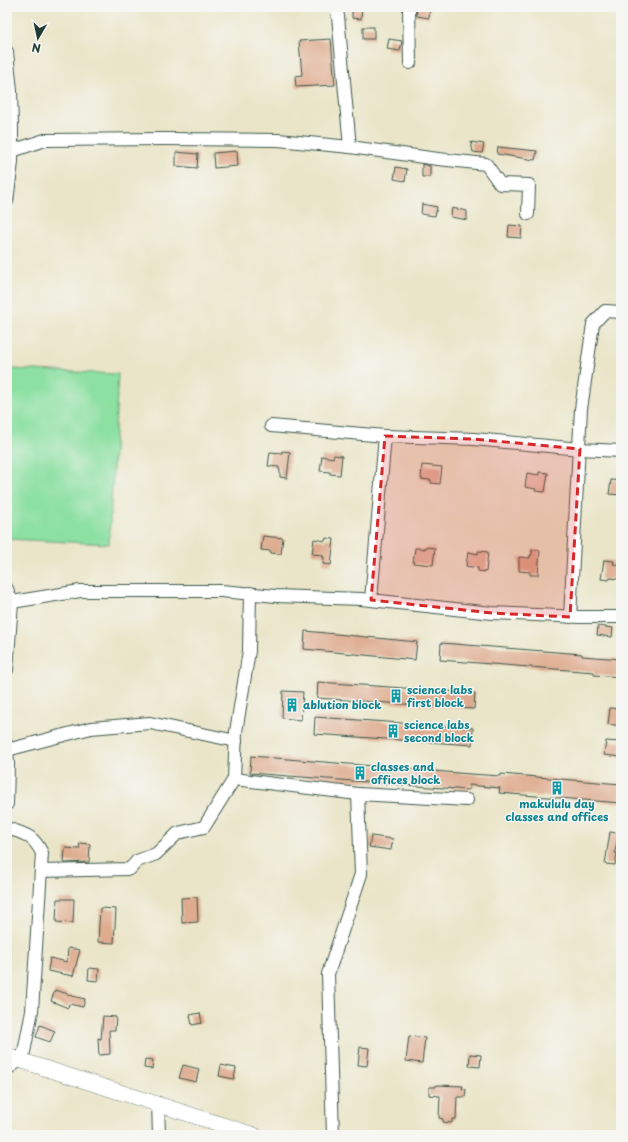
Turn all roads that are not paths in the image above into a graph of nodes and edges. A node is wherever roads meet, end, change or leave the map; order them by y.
1 (336, 7) edge
2 (409, 7) edge
3 (7, 52) edge
4 (410, 63) dead end
5 (9, 128) edge
6 (350, 147) junction
7 (12, 151) junction
8 (7, 201) edge
9 (528, 214) dead end
10 (621, 312) edge
11 (271, 426) dead end
12 (385, 436) junction
13 (580, 450) junction
14 (621, 451) edge
15 (7, 589) edge
16 (250, 594) junction
17 (371, 600) junction
18 (10, 601) edge
19 (570, 617) junction
20 (621, 617) edge
21 (7, 670) edge
22 (236, 741) junction
23 (7, 745) edge
24 (7, 750) edge
25 (234, 779) junction
26 (358, 794) junction
27 (467, 800) dead end
28 (7, 804) edge
29 (7, 828) edge
30 (41, 871) junction
31 (14, 1058) edge
32 (7, 1069) edge
33 (158, 1103) junction
34 (159, 1135) edge
35 (254, 1135) edge
36 (333, 1135) edge

1 - 6 street
2 - 4 street
3 - 5 street
5 - 7 street
6 - 7 street
6 - 9 street
7 - 8 street
10 - 13 street
11 - 12 street
12 - 13 street
12 - 17 street
13 - 14 street
13 - 19 street
15 - 18 street
16 - 17 street
16 - 18 street
16 - 22 street
17 - 19 street
18 - 21 street
19 - 20 street
22 - 24 street
22 - 25 street
23 - 24 street
24 - 28 street
25 - 26 street
25 - 30 street
26 - 27 street
26 - 36 street
29 - 30 street
30 - 31 street
31 - 32 street
31 - 33 street
33 - 34 street
33 - 35 street

